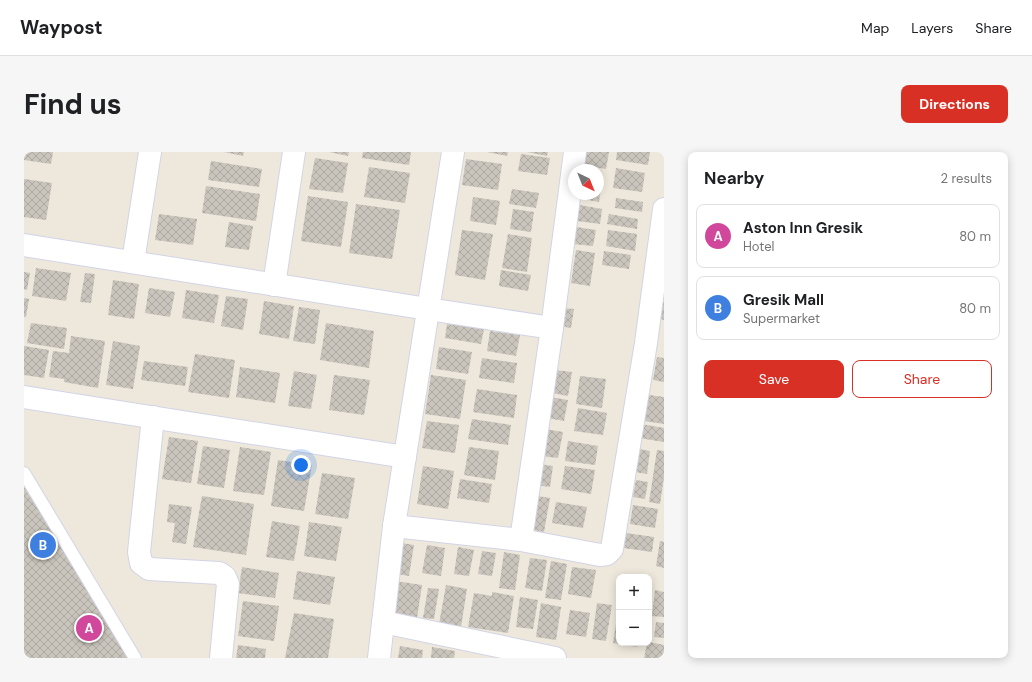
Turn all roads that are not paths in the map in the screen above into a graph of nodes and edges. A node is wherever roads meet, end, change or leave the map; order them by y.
1 (150, 152) edge
2 (294, 152) edge
3 (453, 152) edge
4 (575, 152) edge
5 (664, 209) edge
6 (24, 245) edge
7 (133, 262) junction
8 (274, 285) junction
9 (428, 309) junction
10 (552, 328) junction
11 (655, 344) edge
12 (24, 397) edge
13 (153, 417) junction
14 (405, 457) junction
15 (24, 473) edge
16 (394, 526) junction
17 (521, 540) junction
18 (383, 622) junction
19 (135, 658) edge
20 (221, 658) edge
21 (379, 658) edge
22 (555, 658) edge

1 - 7 street
2 - 8 street
3 - 9 street
4 - 10 street
5 - 11 street
6 - 7 street
7 - 8 street
8 - 9 street
9 - 10 street
9 - 14 street
10 - 17 street
11 - 17 street
12 - 13 street
13 - 14 street
13 - 20 street
14 - 16 street
15 - 19 lane
16 - 17 street
16 - 18 street
18 - 21 street
18 - 22 street

